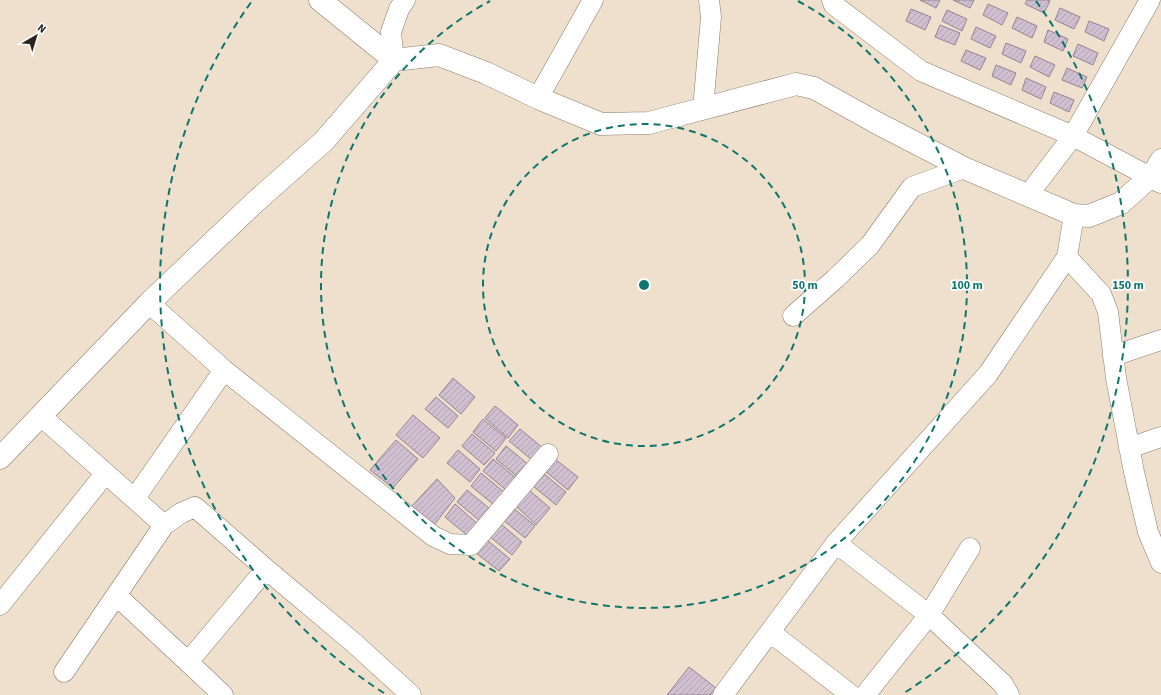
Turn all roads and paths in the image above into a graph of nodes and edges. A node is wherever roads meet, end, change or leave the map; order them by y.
1 (320, 0) edge
2 (405, 0) edge
3 (593, 0) edge
4 (709, 0) edge
5 (832, 0) edge
6 (1150, 0) edge
7 (394, 60) junction
8 (538, 98) junction
9 (703, 109) junction
10 (1073, 136) junction
11 (964, 168) junction
12 (1157, 172) edge
13 (1028, 195) junction
14 (1082, 216) junction
15 (1067, 256) junction
16 (149, 303) junction
17 (793, 316) dead end
18 (1161, 340) edge
19 (1113, 356) junction
20 (224, 370) junction
21 (40, 416) junction
22 (1161, 437) edge
23 (1129, 448) junction
24 (548, 454) dead end
25 (0, 458) edge
26 (105, 474) junction
27 (134, 498) junction
28 (164, 525) junction
29 (1157, 543) edge
30 (836, 544) junction
31 (970, 548) dead end
32 (1161, 563) edge
33 (266, 569) junction
34 (117, 596) junction
35 (0, 604) edge
36 (928, 615) junction
37 (770, 632) junction
38 (188, 662) junction
39 (64, 672) dead end
40 (223, 695) edge
41 (411, 695) edge
42 (722, 695) edge
43 (851, 695) edge
44 (865, 695) edge
45 (1009, 695) edge

1 - 7 street
2 - 7 street
3 - 8 street
4 - 9 street
5 - 10 street
6 - 10 street
7 - 8 street
7 - 16 street
8 - 9 street
9 - 11 street
10 - 12 street
10 - 13 street
11 - 13 street
11 - 17 street
12 - 14 street
13 - 14 street
14 - 15 street
15 - 19 street
15 - 30 street
16 - 20 street
16 - 21 street
18 - 19 street
19 - 23 street
20 - 24 street
20 - 27 street
21 - 25 street
21 - 26 street
22 - 23 street
23 - 29 street
26 - 27 street
26 - 35 street
27 - 28 street
28 - 33 street
28 - 34 street
29 - 32 street
30 - 36 street
30 - 37 street
31 - 36 street
33 - 38 street
33 - 41 street
34 - 38 street
34 - 39 street
36 - 44 street
36 - 45 street
37 - 42 street
37 - 43 street
38 - 40 street

